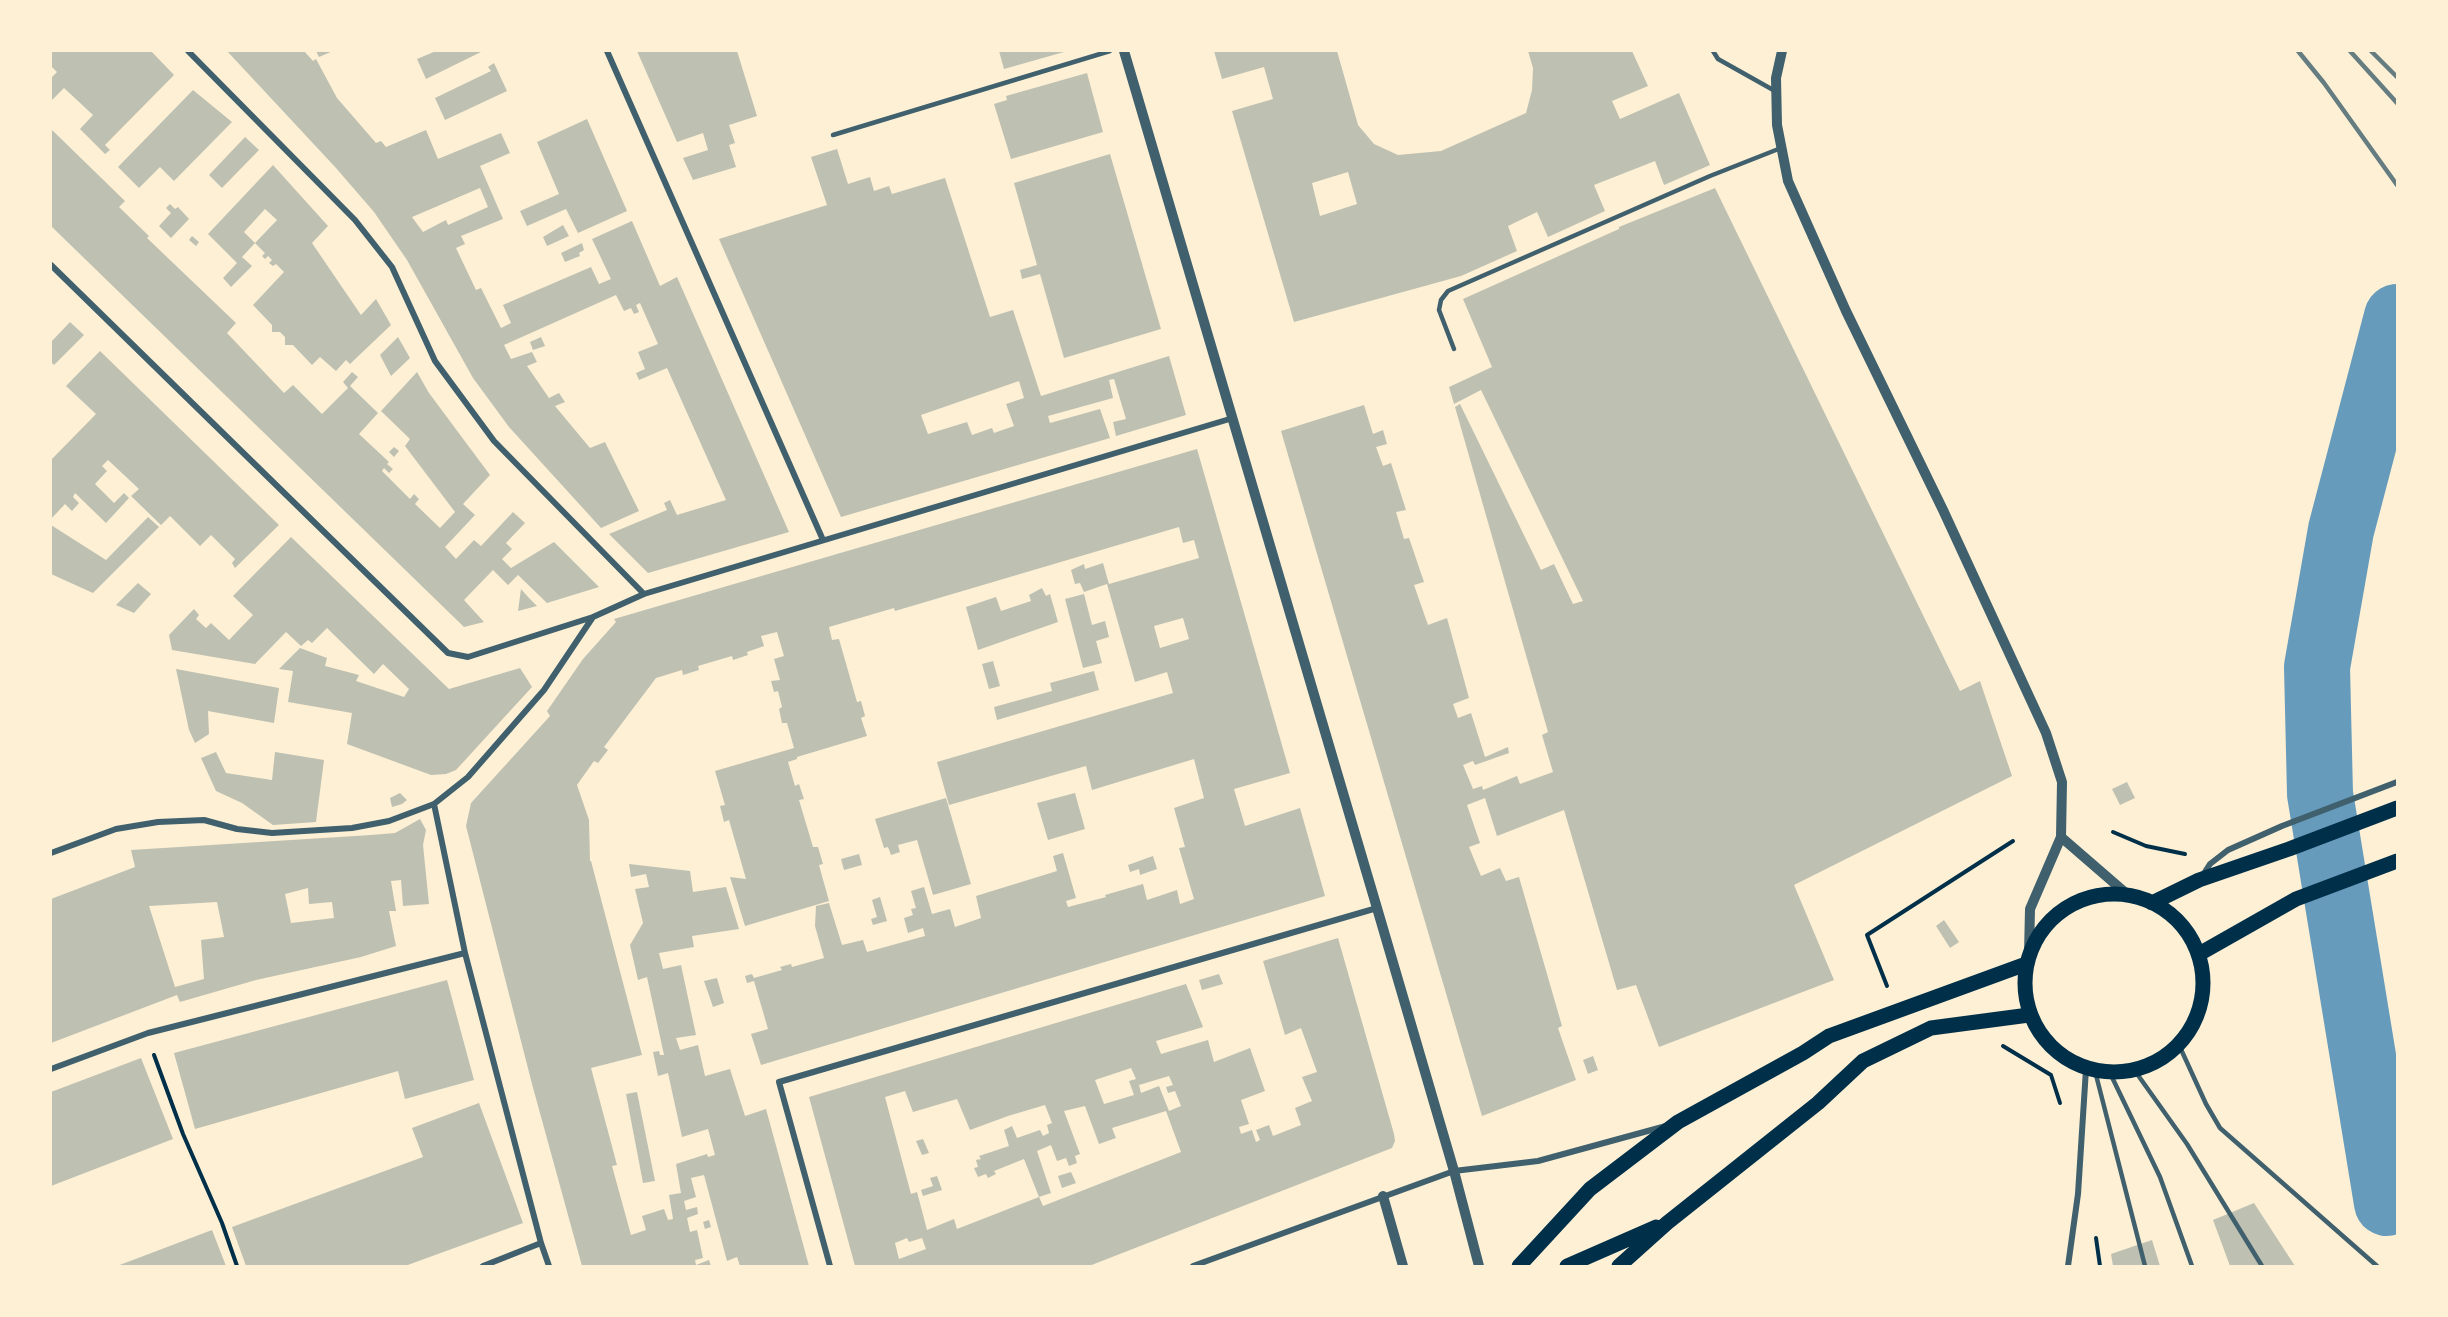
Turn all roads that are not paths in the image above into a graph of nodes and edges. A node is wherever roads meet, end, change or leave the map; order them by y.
1 (188, 51) edge
2 (607, 51) edge
3 (1110, 51) edge
4 (1124, 51) edge
5 (1713, 51) edge
6 (1782, 51) edge
7 (1776, 92) junction
8 (834, 135) dead end
9 (1783, 147) junction
10 (51, 265) edge
11 (1454, 349) dead end
12 (1233, 417) junction
13 (823, 540) junction
14 (644, 594) junction
15 (593, 617) junction
16 (2397, 782) edge
17 (434, 804) junction
18 (2397, 808) edge
19 (2061, 837) junction
20 (51, 854) edge
21 (2395, 862) edge
22 (2199, 880) junction
23 (2128, 895) junction
24 (2152, 903) junction
25 (1377, 908) junction
26 (465, 953) junction
27 (2199, 954) junction
28 (2027, 959) junction
29 (2029, 1016) junction
30 (2179, 1045) junction
31 (51, 1069) edge
32 (2097, 1071) junction
33 (2135, 1071) junction
34 (1678, 1122) junction
35 (1454, 1171) junction
36 (1383, 1196) junction
37 (1667, 1223) junction
38 (541, 1243) junction
39 (483, 1266) edge
40 (549, 1266) edge
41 (830, 1266) edge
42 (1193, 1266) edge
43 (1402, 1266) edge
44 (1479, 1266) edge
45 (1519, 1266) edge
46 (1567, 1266) edge
47 (1619, 1266) edge
48 (2068, 1266) edge
49 (2145, 1266) edge
50 (2192, 1266) edge
51 (2262, 1266) edge
52 (2377, 1266) edge

1 - 14 street
2 - 13 street
3 - 8 lane
4 - 12 street
5 - 7 lane
6 - 7 street
7 - 9 street
9 - 11 lane
9 - 19 street
10 - 15 street
12 - 13 street
12 - 25 street
13 - 14 street
14 - 15 street
15 - 17 street
16 - 22 street
17 - 20 street
17 - 26 street
18 - 22 main road
19 - 23 street
19 - 28 street
21 - 27 main road
22 - 24 main road
23 - 24 main road
23 - 28 main road
24 - 27 main road
25 - 35 street
25 - 41 street
26 - 31 street
26 - 38 street
27 - 30 main road
28 - 29 main road
28 - 34 main road
29 - 32 main road
29 - 37 main road
30 - 33 main road
30 - 52 lane
32 - 33 main road
32 - 48 street
32 - 49 lane
32 - 50 lane
33 - 51 lane
34 - 35 street
34 - 45 main road
35 - 36 street
35 - 44 street
36 - 42 street
36 - 43 street
37 - 46 main road
37 - 47 main road
38 - 39 street
38 - 40 street

